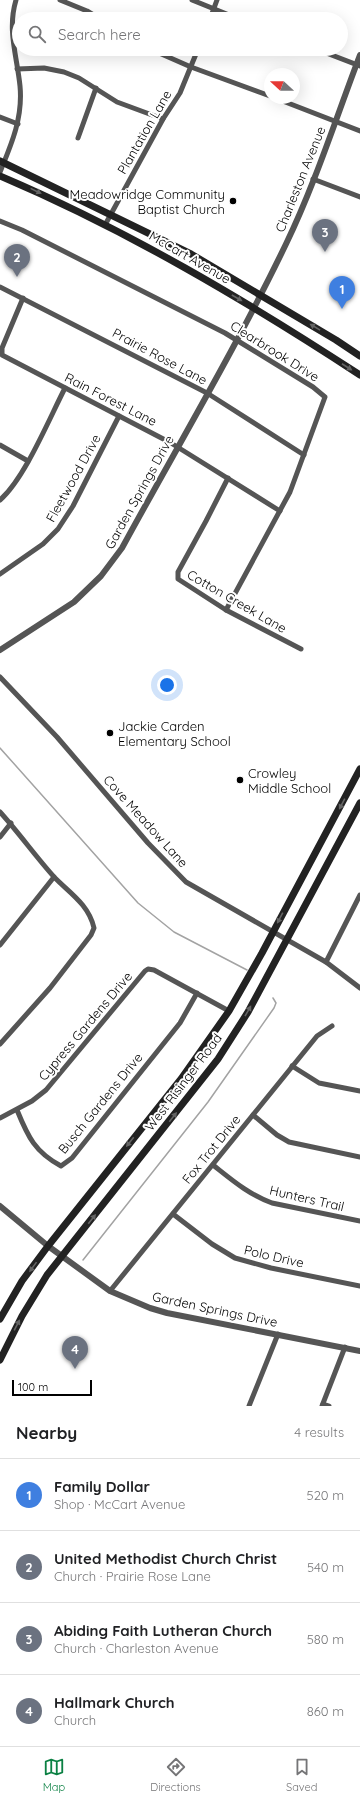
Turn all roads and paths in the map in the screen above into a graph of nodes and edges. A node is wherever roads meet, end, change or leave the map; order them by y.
1 (16, 0) edge
2 (60, 0) edge
3 (192, 0) edge
4 (217, 0) edge
5 (214, 9) junction
6 (14, 12) edge
7 (90, 12) edge
8 (213, 12) edge
9 (222, 12) edge
10 (360, 55) edge
11 (15, 56) edge
12 (166, 56) edge
13 (195, 56) edge
14 (333, 56) edge
15 (358, 66) edge
16 (191, 67) junction
17 (17, 69) junction
18 (96, 88) junction
19 (264, 94) edge
20 (291, 104) edge
21 (0, 117) edge
22 (163, 119) junction
23 (335, 121) junction
24 (18, 124) junction
25 (360, 131) edge
26 (78, 138) dead end
27 (2, 162) edge
28 (0, 172) edge
29 (0, 176) edge
30 (313, 179) junction
31 (360, 197) edge
32 (111, 214) junction
33 (0, 221) edge
34 (105, 225) junction
35 (0, 287) edge
36 (261, 295) junction
37 (23, 298) junction
38 (254, 308) junction
39 (236, 339) junction
40 (360, 356) edge
41 (360, 375) edge
42 (65, 388) junction
43 (207, 393) junction
44 (119, 416) junction
45 (0, 445) edge
46 (177, 447) junction
47 (304, 455) junction
48 (28, 461) junction
49 (228, 478) junction
50 (0, 500) edge
51 (280, 511) junction
52 (0, 574) edge
53 (226, 610) junction
54 (301, 649) dead end
55 (0, 650) edge
56 (0, 677) edge
57 (360, 769) edge
58 (360, 802) edge
59 (0, 812) edge
60 (11, 823) junction
61 (0, 837) edge
62 (54, 877) junction
63 (360, 895) edge
64 (273, 932) junction
65 (287, 940) junction
66 (0, 945) edge
67 (326, 962) junction
68 (360, 988) edge
69 (197, 993) junction
70 (229, 1011) junction
71 (332, 1026) dead end
72 (0, 1044) edge
73 (292, 1066) junction
74 (360, 1091) edge
75 (17, 1110) junction
76 (253, 1115) junction
77 (0, 1118) edge
78 (360, 1157) edge
79 (213, 1165) junction
80 (0, 1206) edge
81 (173, 1214) junction
82 (360, 1221) edge
83 (48, 1246) junction
84 (62, 1256) junction
85 (360, 1286) edge
86 (110, 1291) junction
87 (0, 1319) edge
88 (278, 1334) junction
89 (345, 1347) junction
90 (360, 1351) edge
91 (0, 1360) edge
92 (322, 1405) edge
93 (250, 1406) edge
94 (329, 1406) edge

1 - 6 street
2 - 7 street
3 - 5 street
4 - 5 street
5 - 8 street
5 - 9 street
10 - 15 street, Charleston Avenue
11 - 17 street
12 - 16 street
13 - 16 street, Plantation Lane
14 - 15 street
15 - 23 street, Charleston Avenue
16 - 19 street
16 - 22 street, Plantation Lane
17 - 18 street
17 - 24 street
18 - 22 street
18 - 26 street
20 - 23 street
21 - 24 street
22 - 32 street, Plantation Lane
23 - 25 street
23 - 30 street, Charleston Avenue
24 - 27 street
27 - 28 street
27 - 32 main road, McCart Avenue
29 -> 34 main road, McCart Avenue
30 - 31 street
30 - 36 street, Charleston Avenue
32 - 34 street, Plantation Lane
32 - 36 main road, McCart Avenue
33 - 39 street, Clearbrook Drive
34 -> 38 main road, McCart Avenue
35 - 37 street, Prairie Rose Lane
36 - 38 street, Charleston Avenue
40 -> 36 main road, McCart Avenue
37 - 42 street, Rain Forest Lane
37 - 43 street, Prairie Rose Lane
38 - 39 street, Garden Springs Drive
38 -> 41 main road, McCart Avenue
39 - 43 street, Garden Springs Drive
39 - 47 street, Clearbrook Drive
42 - 44 street, Rain Forest Lane
42 - 48 street
43 - 46 street, Garden Springs Drive
43 - 47 street, Prairie Rose Lane
44 - 46 street, Rain Forest Lane
44 - 52 street, Fleetwood Drive
45 - 48 street
46 - 49 street, Rain Forest Lane
46 - 55 street, Garden Springs Drive
47 - 51 street, Clearbrook Drive
48 - 50 street
49 - 51 street, Rain Forest Lane
49 - 53 street, Cotton Creek Lane
51 - 53 street, Clearbrook Drive
53 - 54 street, Cotton Creek Lane
56 - 64 street, Cove Meadow Lane
57 -> 64 main road, West Risinger Road
58 - 65 main road, West Risinger Road
59 - 60 street
60 - 61 street
60 - 62 street
62 - 66 street
62 - 72 street
63 - 67 street
64 - 65 street, Cove Meadow Lane
64 - 70 main road, West Risinger Road
65 - 67 street, Cove Meadow Lane
84 -> 65 main road, West Risinger Road
67 - 68 street, Cove Meadow Lane
69 - 70 street, Cypress Gardens Drive
69 - 75 street, Cypress Gardens Drive
69 - 75 street, Busch Gardens Drive
70 -> 83 main road, West Risinger Road
71 - 73 street, Fox Trot Drive
73 - 74 street
73 - 76 street, Fox Trot Drive
75 - 77 street, Cypress Gardens Drive
76 - 78 street
76 - 79 street, Fox Trot Drive
79 - 81 street, Fox Trot Drive
79 - 82 street, Hunters Trail
80 - 83 street, Garden Springs Drive
81 - 85 street, Polo Drive
81 - 86 street, Fox Trot Drive
83 - 84 street, Garden Springs Drive
83 -> 87 main road, West Risinger Road
84 - 86 street, Garden Springs Drive
91 -> 84 main road, West Risinger Road
86 - 88 street, Garden Springs Drive
88 - 89 street, Garden Springs Drive
88 - 93 street
89 - 90 street, Garden Springs Drive
89 - 92 street
92 - 94 street

